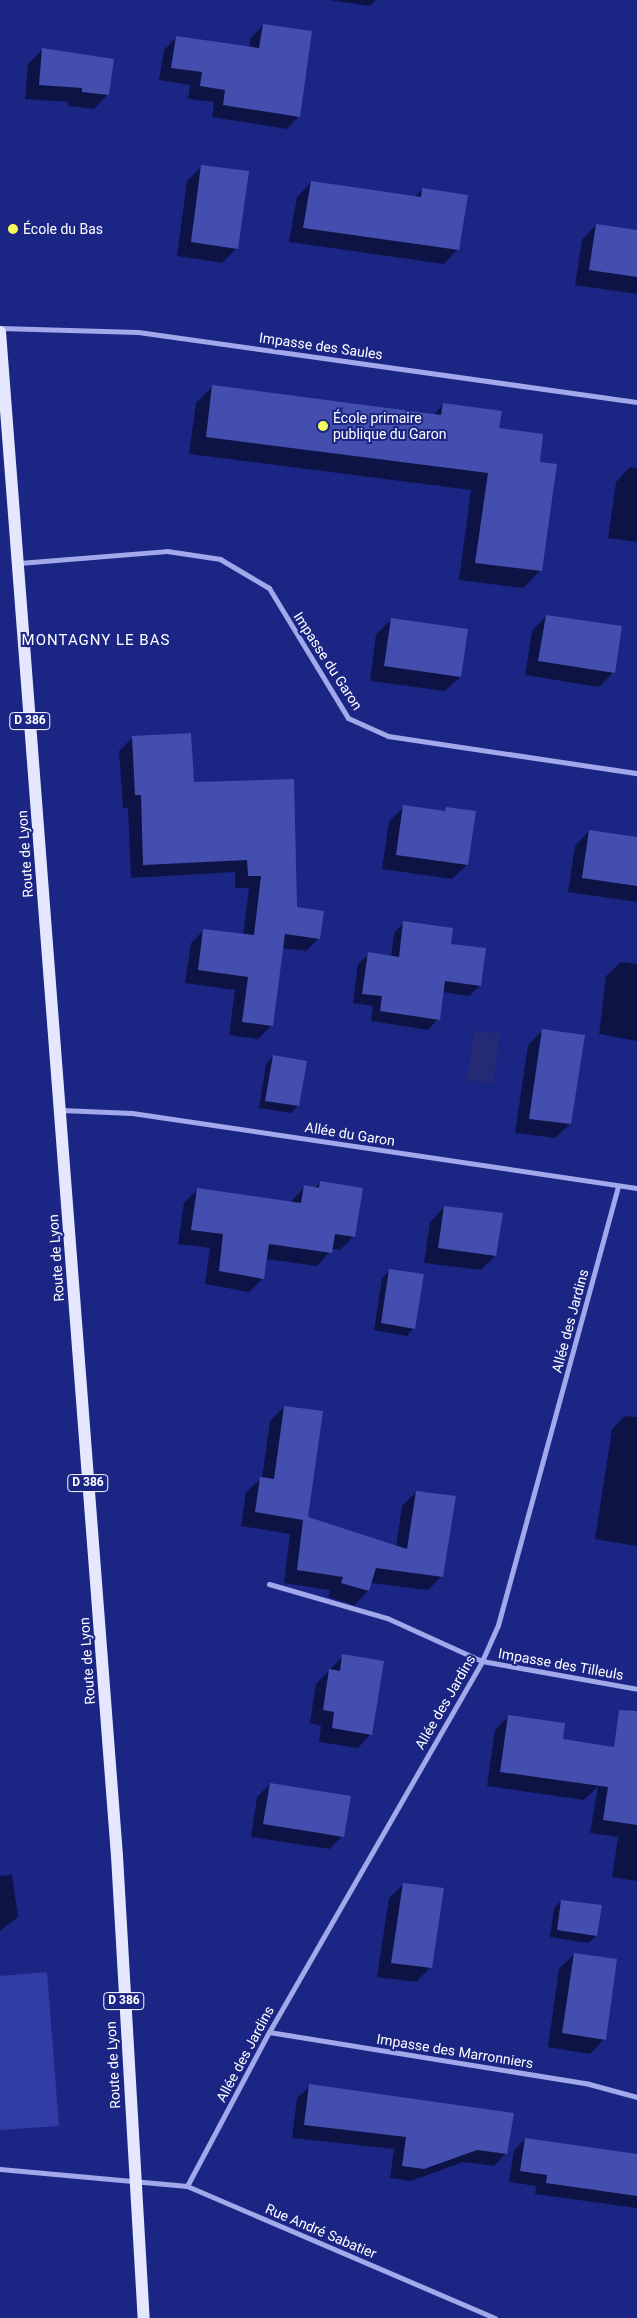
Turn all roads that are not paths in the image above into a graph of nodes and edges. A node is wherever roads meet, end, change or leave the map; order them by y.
1 (0, 328) edge
2 (0, 332) edge
3 (637, 402) edge
4 (18, 563) junction
5 (637, 773) edge
6 (60, 1110) junction
7 (618, 1186) junction
8 (637, 1188) edge
9 (269, 1584) dead end
10 (482, 1661) junction
11 (637, 1689) edge
12 (269, 2032) junction
13 (637, 2097) edge
14 (0, 2169) edge
15 (134, 2181) junction
16 (187, 2186) junction
17 (144, 2318) edge
18 (496, 2318) edge

1 - 3 street, Impasse des Saules
2 - 4 main road, Route de Lyon / D 386
4 - 5 street, Impasse du Garon
4 - 6 main road, Route de Lyon / D 386
6 - 7 street, Allée du Garon
6 - 15 main road, Route de Lyon / D 386
7 - 8 street, Allée du Garon
7 - 10 street, Allée des Jardins
9 - 10 street, Impasse des Tilleuls
10 - 11 street, Impasse des Tilleuls
10 - 12 street, Allée des Jardins
12 - 13 street, Impasse des Marronniers
12 - 16 street, Allée des Jardins
14 - 15 street, Rue André Sabatier
15 - 16 street, Rue André Sabatier
15 - 17 main road, D 386
16 - 18 street, Rue André Sabatier

